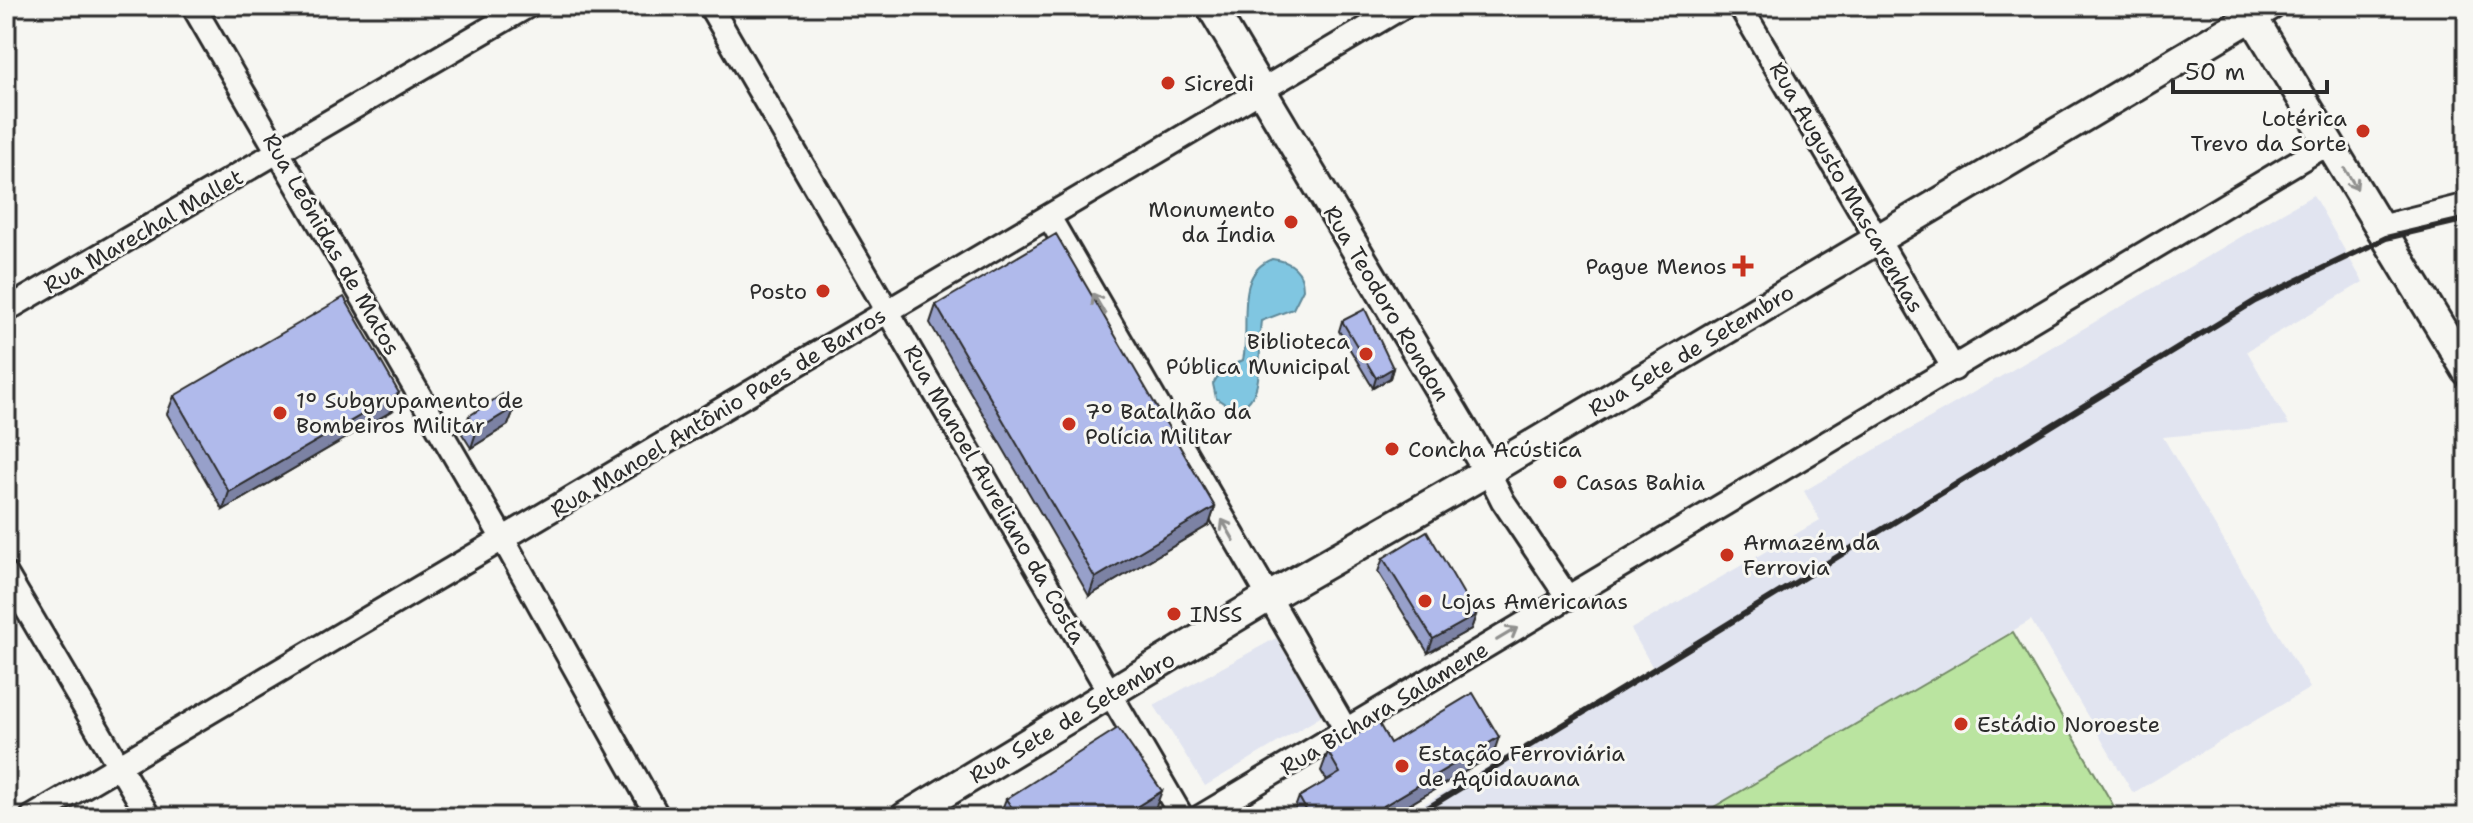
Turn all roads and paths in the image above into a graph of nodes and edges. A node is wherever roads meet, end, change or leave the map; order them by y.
1 (193, 6) edge
2 (528, 6) edge
3 (710, 6) edge
4 (1211, 6) edge
5 (1404, 6) edge
6 (1740, 6) edge
7 (2256, 9) edge
8 (1260, 90) junction
9 (2329, 143) junction
10 (279, 152) junction
11 (2467, 205) edge
12 (1049, 217) junction
13 (2380, 227) junction
14 (1878, 239) junction
15 (6, 310) edge
16 (888, 311) junction
17 (1954, 369) junction
18 (2467, 371) edge
19 (1488, 471) junction
20 (503, 539) junction
21 (6, 574) edge
22 (1267, 598) junction
23 (1568, 598) junction
24 (1112, 694) junction
25 (1346, 730) junction
26 (119, 765) junction
27 (32, 817) edge
28 (149, 817) edge
29 (658, 817) edge
30 (905, 817) edge
31 (1182, 817) edge
32 (1200, 817) edge

1 - 10 street, Rua Leônidas de Matos
2 - 10 street, Rua Marechal Mallet
3 - 16 street, Rua Manoel Aureliano da Costa
4 - 8 main road, Rua Teodoro Rondon
5 - 8 street, Rua Manoel Antônio Paes de Barros
6 - 14 street, Rua Augusto Mascarenhas
7 - 9 main road
7 - 14 main road, Rua Sete de Setembro
8 - 12 street, Rua Manoel Antônio Paes de Barros
8 - 19 main road, Rua Teodoro Rondon
9 -> 13 main road
9 - 17 street, Rua Bichara Salamene
10 - 15 street, Rua Marechal Mallet
10 - 20 street, Rua Leônidas de Matos
11 - 13 street
12 - 16 street, Rua Manoel Antônio Paes de Barros
22 -> 12 street
13 - 18 main road
14 - 17 street, Rua Augusto Mascarenhas
14 - 19 main road, Rua Sete de Setembro
16 - 20 street, Rua Manoel Antônio Paes de Barros
16 - 24 street, Rua Manoel Aureliano da Costa
17 - 23 street, Rua Bichara Salamene
19 - 22 main road, Rua Sete de Setembro
19 - 23 street, Rua Teodoro Rondon
20 - 26 street, Rua Manoel Antônio Paes de Barros
20 - 29 street, Rua Leônidas de Matos
21 - 26 street
22 - 24 main road, Rua Sete de Setembro
22 - 25 street
25 -> 23 street, Rua Bichara Salamene
24 - 30 main road, Rua Sete de Setembro
24 - 31 street, Rua Manoel Aureliano da Costa
25 - 32 street, Rua Bichara Salamene
26 - 27 street, Rua Manoel Antônio Paes de Barros
26 - 28 street

